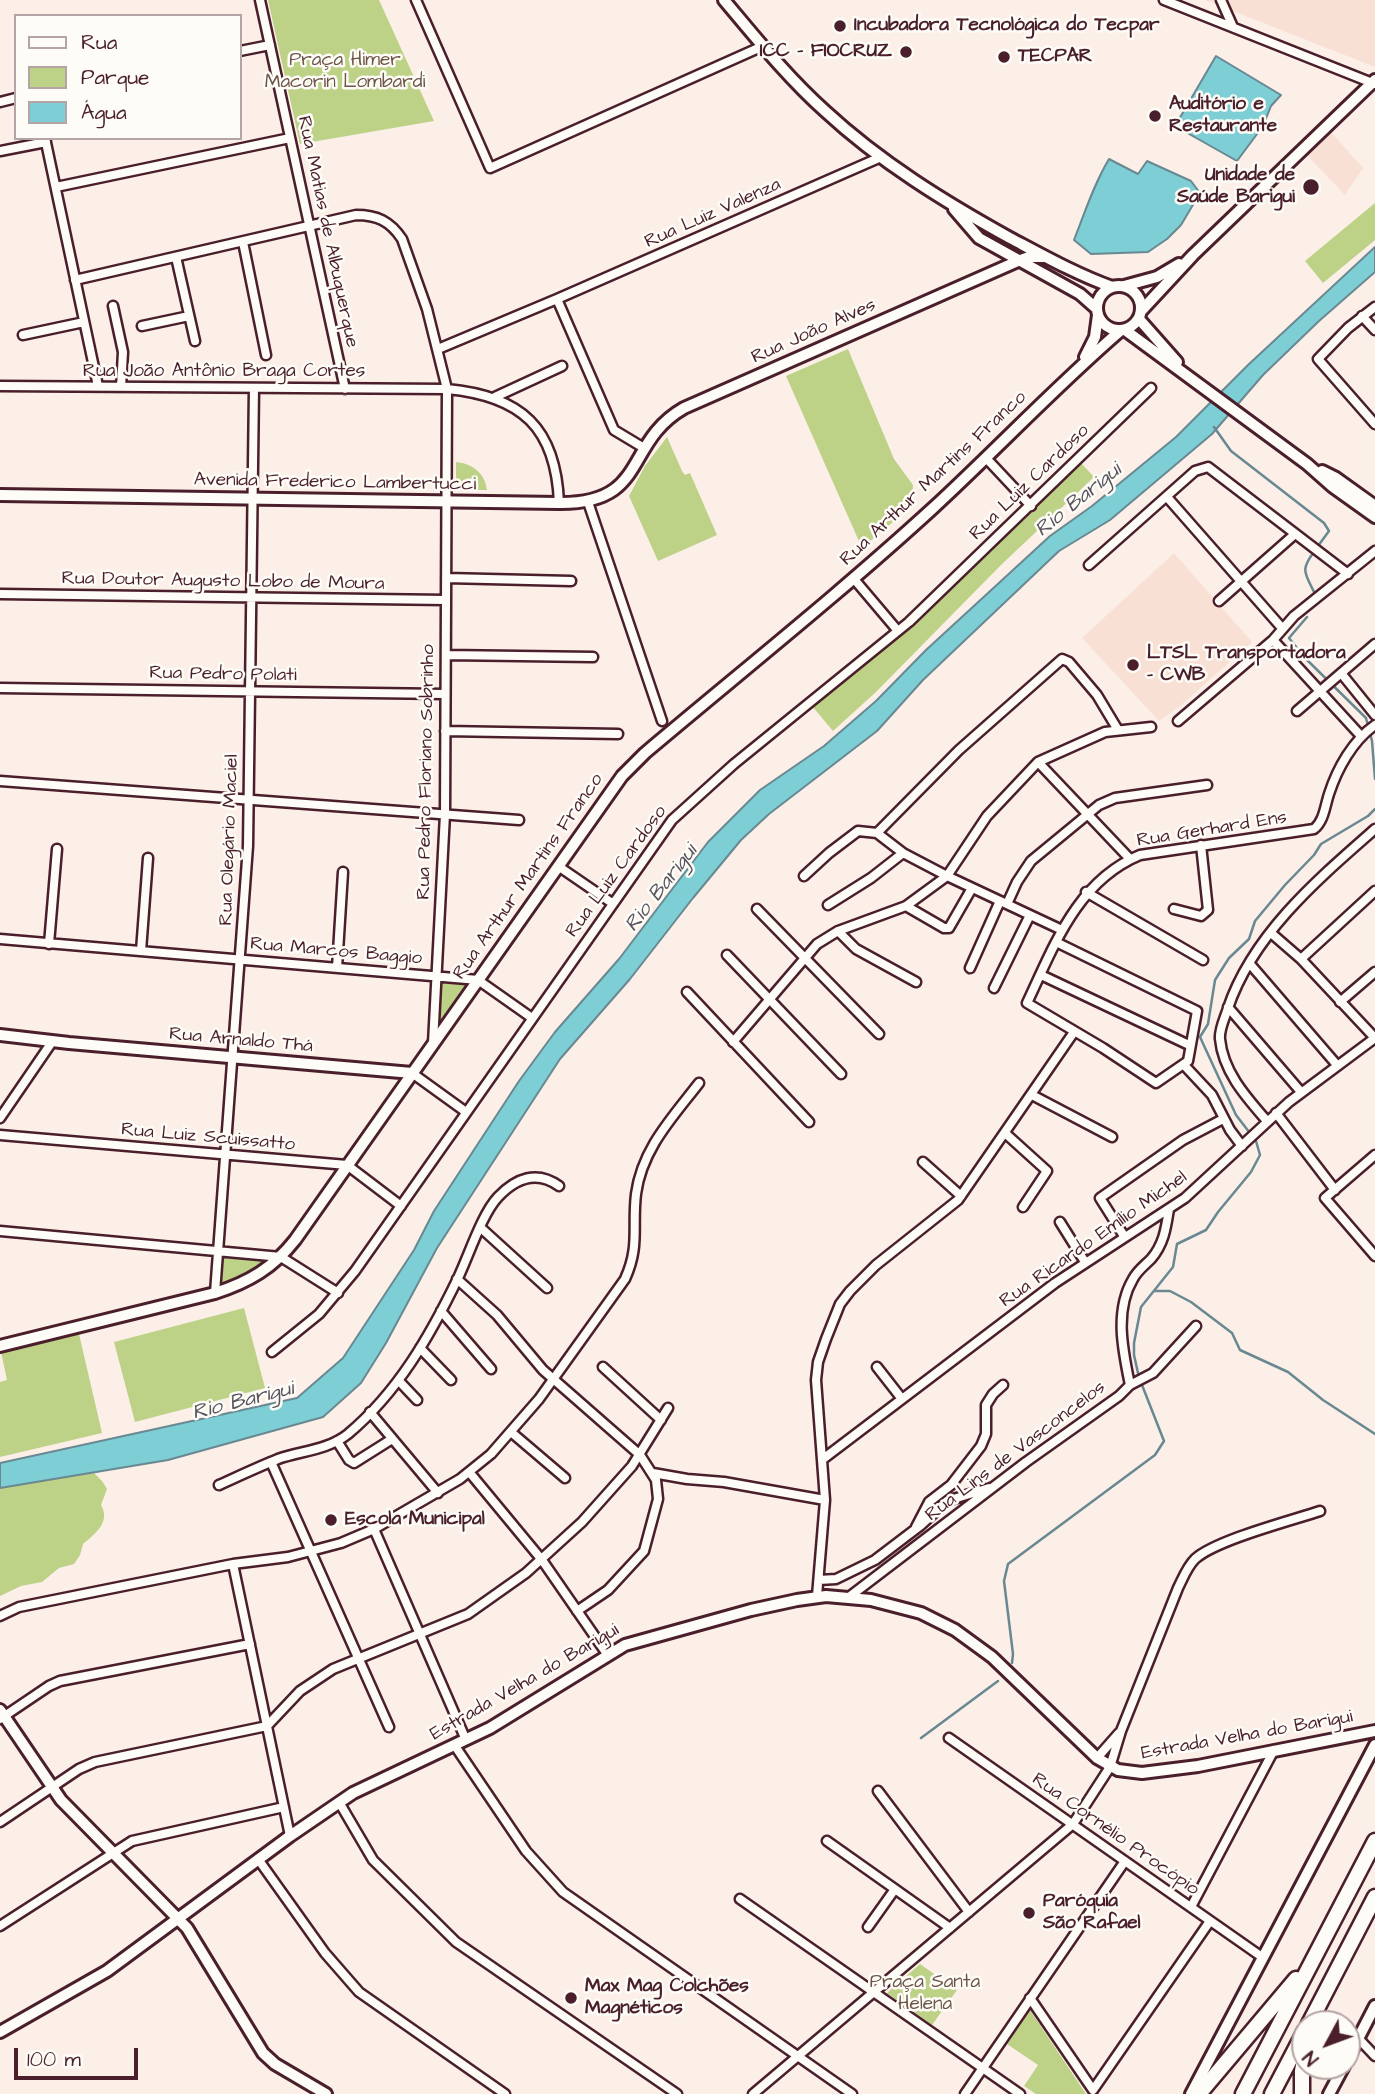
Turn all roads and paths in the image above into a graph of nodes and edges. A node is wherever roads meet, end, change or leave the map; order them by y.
1 (260, 0) edge
2 (416, 0) edge
3 (724, 0) edge
4 (1164, 0) edge
5 (1221, 0) edge
6 (1233, 27) junction
7 (270, 44) junction
8 (763, 46) junction
9 (242, 51) edge
10 (1374, 82) edge
11 (290, 138) junction
12 (46, 140) edge
13 (0, 151) edge
14 (881, 157) junction
15 (56, 187) junction
16 (950, 204) junction
17 (309, 227) junction
18 (243, 242) junction
19 (1194, 255) junction
20 (176, 257) junction
21 (1045, 257) junction
22 (1018, 261) junction
23 (75, 280) junction
24 (1124, 286) junction
25 (1112, 287) junction
26 (557, 299) junction
27 (113, 306) dead end
28 (1375, 307) edge
29 (1097, 312) junction
30 (1141, 314) junction
31 (189, 316) junction
32 (1362, 316) junction
33 (84, 322) junction
34 (142, 326) dead end
35 (1122, 330) junction
36 (1375, 330) edge
37 (23, 335) dead end
38 (195, 341) dead end
39 (438, 349) junction
40 (266, 355) dead end
41 (562, 366) dead end
42 (1080, 366) junction
43 (1191, 378) junction
44 (0, 385) edge
45 (98, 386) junction
46 (121, 387) junction
47 (254, 388) junction
48 (345, 388) junction
49 (1151, 388) dead end
50 (447, 389) junction
51 (495, 397) junction
52 (1375, 424) edge
53 (644, 448) junction
54 (986, 458) junction
55 (1307, 464) junction
56 (0, 495) edge
57 (1167, 497) junction
58 (253, 499) junction
59 (447, 502) junction
60 (588, 502) junction
61 (559, 503) junction
62 (1031, 506) junction
63 (1375, 506) edge
64 (1375, 517) edge
65 (1295, 534) junction
66 (1375, 551) edge
67 (1089, 565) dead end
68 (1348, 574) junction
69 (446, 578) junction
70 (854, 579) junction
71 (571, 580) dead end
72 (1241, 582) junction
73 (0, 594) edge
74 (251, 598) junction
75 (446, 600) junction
76 (1219, 601) dead end
77 (1282, 628) junction
78 (898, 631) junction
79 (1273, 640) junction
80 (1375, 643) edge
81 (446, 655) junction
82 (593, 657) dead end
83 (1340, 673) junction
84 (1326, 686) junction
85 (0, 688) edge
86 (250, 691) junction
87 (446, 694) junction
88 (1297, 711) dead end
89 (1375, 715) edge
90 (662, 721) dead end
91 (1178, 721) dead end
92 (1151, 727) dead end
93 (1118, 730) junction
94 (1369, 730) edge
95 (445, 732) junction
96 (618, 734) dead end
97 (1038, 762) junction
98 (0, 781) edge
99 (1207, 785) dead end
100 (249, 799) junction
101 (1088, 813) junction
102 (445, 814) junction
103 (519, 820) dead end
104 (1375, 829) edge
105 (877, 833) junction
106 (1201, 845) junction
107 (57, 849) dead end
108 (904, 853) junction
109 (148, 858) dead end
110 (1130, 859) junction
111 (558, 866) junction
112 (343, 872) dead end
113 (947, 876) junction
114 (804, 877) dead end
115 (972, 888) junction
116 (1375, 891) edge
117 (1086, 892) junction
118 (612, 903) junction
119 (1004, 903) junction
120 (828, 905) dead end
121 (906, 906) junction
122 (757, 909) dead end
123 (1174, 909) dead end
124 (1030, 915) junction
125 (1062, 930) junction
126 (838, 931) junction
127 (1271, 933) junction
128 (0, 939) edge
129 (1056, 942) junction
130 (49, 944) junction
131 (141, 951) junction
132 (727, 955) dead end
133 (804, 957) junction
134 (240, 960) junction
135 (1203, 960) dead end
136 (1301, 960) junction
137 (1250, 964) junction
138 (337, 968) junction
139 (970, 968) dead end
140 (1375, 972) edge
141 (1041, 975) junction
142 (437, 976) junction
143 (478, 980) junction
144 (916, 982) dead end
145 (994, 988) dead end
146 (687, 992) dead end
147 (769, 999) junction
148 (1340, 1002) junction
149 (1228, 1007) junction
150 (532, 1018) junction
151 (1074, 1032) junction
152 (879, 1034) dead end
153 (0, 1035) edge
154 (1375, 1038) edge
155 (52, 1042) junction
156 (733, 1042) junction
157 (433, 1043) junction
158 (1189, 1045) junction
159 (233, 1058) junction
160 (1184, 1065) junction
161 (1337, 1065) junction
162 (412, 1073) junction
163 (841, 1074) dead end
164 (699, 1083) dead end
165 (1301, 1092) junction
166 (1032, 1095) junction
167 (466, 1112) junction
168 (1276, 1113) junction
169 (0, 1118) edge
170 (1223, 1119) junction
171 (1267, 1121) junction
172 (809, 1122) dead end
173 (1005, 1133) junction
174 (0, 1135) edge
175 (1112, 1137) dead end
176 (1242, 1146) junction
177 (226, 1155) junction
178 (1375, 1155) edge
179 (923, 1162) dead end
180 (347, 1166) junction
181 (559, 1186) dead end
182 (1335, 1190) junction
183 (961, 1196) junction
184 (401, 1206) junction
185 (1023, 1207) dead end
186 (1169, 1209) junction
187 (1060, 1222) dead end
188 (481, 1228) junction
189 (0, 1231) edge
190 (1124, 1236) junction
191 (218, 1251) junction
192 (1375, 1256) edge
193 (281, 1257) junction
194 (1085, 1262) junction
195 (457, 1279) junction
196 (547, 1288) dead end
197 (215, 1293) junction
198 (338, 1293) junction
199 (441, 1311) junction
200 (1196, 1326) dead end
201 (0, 1346) edge
202 (420, 1348) junction
203 (272, 1353) dead end
204 (603, 1367) dead end
205 (877, 1367) dead end
206 (491, 1369) dead end
207 (452, 1380) dead end
208 (553, 1380) junction
209 (399, 1381) junction
210 (1003, 1385) dead end
211 (1130, 1385) junction
212 (902, 1399) junction
213 (417, 1400) dead end
214 (668, 1408) dead end
215 (370, 1412) junction
216 (661, 1420) junction
217 (511, 1432) junction
218 (392, 1439) junction
219 (337, 1441) junction
220 (640, 1455) junction
221 (823, 1459) junction
222 (271, 1462) junction
223 (470, 1473) junction
224 (653, 1474) junction
225 (565, 1478) dead end
226 (219, 1485) dead end
227 (995, 1486) junction
228 (438, 1493) junction
229 (825, 1500) junction
230 (1320, 1511) dead end
231 (374, 1529) junction
232 (915, 1530) junction
233 (312, 1551) junction
234 (542, 1560) junction
235 (233, 1564) junction
236 (819, 1580) junction
237 (817, 1597) junction
238 (849, 1597) junction
239 (577, 1611) junction
240 (0, 1616) edge
241 (420, 1634) junction
242 (250, 1644) junction
243 (607, 1654) junction
244 (359, 1658) junction
245 (1, 1715) edge
246 (267, 1726) junction
247 (389, 1727) dead end
248 (1121, 1731) junction
249 (1375, 1731) edge
250 (949, 1738) dead end
251 (466, 1740) junction
252 (1375, 1745) edge
253 (455, 1746) junction
254 (1274, 1750) junction
255 (1097, 1758) junction
256 (1110, 1767) junction
257 (52, 1788) junction
258 (878, 1791) dead end
259 (339, 1802) junction
260 (284, 1807) junction
261 (0, 1822) edge
262 (1073, 1825) junction
263 (290, 1836) junction
264 (827, 1841) dead end
265 (1375, 1841) edge
266 (113, 1852) junction
267 (258, 1859) junction
268 (1125, 1861) junction
269 (895, 1889) junction
270 (1375, 1897) edge
271 (740, 1899) dead end
272 (1191, 1908) junction
273 (969, 1912) junction
274 (179, 1918) junction
275 (1210, 1921) junction
276 (0, 1926) edge
277 (868, 1927) dead end
278 (950, 1928) junction
279 (1318, 1950) junction
280 (1262, 1957) junction
281 (1327, 1990) junction
282 (874, 1992) junction
283 (1030, 1998) junction
284 (1375, 2006) edge
285 (1316, 2010) edge
286 (1320, 2010) edge
287 (0, 2032) edge
288 (1361, 2034) edge
289 (1361, 2040) edge
290 (797, 2056) junction
291 (1375, 2056) edge
292 (1291, 2058) edge
293 (983, 2068) junction
294 (326, 2094) edge
295 (505, 2094) edge
296 (677, 2094) edge
297 (753, 2094) edge
298 (852, 2094) edge
299 (965, 2094) edge
300 (1020, 2094) edge
301 (1191, 2094) edge
302 (1199, 2094) edge
303 (1243, 2094) edge
304 (1272, 2094) edge

1 - 7 street, Rua Matias de Albuquerque
2 - 8 street
3 - 8 street
4 - 6 street
5 - 6 street
6 - 10 street
7 - 9 street
7 - 11 street, Rua Matias de Albuquerque
8 - 14 street
10 - 19 street
11 - 15 street
11 - 17 street, Rua Matias de Albuquerque
12 - 13 street
12 - 15 street
14 - 16 street
14 - 26 street, Rua Luiz Valenza
15 - 23 street
16 - 21 street
16 - 22 street
17 - 18 street, Rua Pedro Floriano Sobrinho
17 - 39 street, Rua Pedro Floriano Sobrinho
17 - 48 street, Rua Matias de Albuquerque
18 - 20 street, Rua Pedro Floriano Sobrinho
18 - 40 street
19 - 24 street
19 - 30 street
20 - 23 street, Rua Pedro Floriano Sobrinho
20 - 31 street
21 - 22 street, Rua João Alves
21 - 25 street
22 - 29 street
22 - 53 street, Rua João Alves
23 - 33 street
24 - 25 street
24 - 30 street
25 - 29 street
26 - 39 street, Rua Luiz Valenza
26 - 53 street
27 - 46 street
28 - 32 street
29 - 35 street
29 - 42 street, Rua Arthur Martins Franco
30 - 35 street
30 - 43 street
31 - 34 street
31 - 38 street
32 - 36 street
32 - 52 street
33 - 37 street
33 - 45 street
35 - 42 street, Rua Arthur Martins Franco
35 - 43 street
39 - 50 street, Rua Pedro Floriano Sobrinho
41 - 51 street
42 - 54 street, Rua Arthur Martins Franco
43 - 55 street
44 - 45 street, Rua João Antônio Braga Cortes
45 - 46 street, Rua João Antônio Braga Cortes
46 - 47 street, Rua João Antônio Braga Cortes
47 - 48 street, Rua João Antônio Braga Cortes
47 - 58 street, Rua Olegário Maciel
48 - 50 street, Rua João Antônio Braga Cortes
49 - 62 street, Rua Luiz Cardoso
50 - 51 street, Rua João Antônio Braga Cortes
50 - 59 street, Rua Pedro Floriano Sobrinho
51 - 61 street
53 - 60 street, Avenida Frederico Lambertucci
54 - 62 street
54 - 70 street, Rua Arthur Martins Franco
55 - 63 street
55 - 64 street
56 - 58 street, Avenida Frederico Lambertucci
57 - 65 street
57 - 67 street
57 - 72 street
58 - 59 street, Avenida Frederico Lambertucci
58 - 74 street, Rua Olegário Maciel
59 - 61 street, Avenida Frederico Lambertucci
59 - 69 street, Rua Pedro Floriano Sobrinho
60 - 61 street, Avenida Frederico Lambertucci
60 - 90 street
62 - 78 street, Rua Luiz Cardoso
65 - 68 street
65 - 72 street
66 - 68 street
68 - 77 street
69 - 71 street
69 - 75 street, Rua Pedro Floriano Sobrinho
70 - 78 street
70 - 111 street, Rua Arthur Martins Franco
72 - 76 street
72 - 77 street
73 - 74 street, Rua Doutor Augusto Lobo de Moura
74 - 75 street, Rua Doutor Augusto Lobo de Moura
74 - 86 street, Rua Olegário Maciel
75 - 81 street, Rua Pedro Floriano Sobrinho
77 - 79 street
78 - 118 street, Rua Luiz Cardoso
79 - 84 street
79 - 91 street
80 - 83 street
81 - 82 street
81 - 87 street, Rua Pedro Floriano Sobrinho
83 - 84 street
83 - 89 street
84 - 88 street
84 - 94 street
85 - 86 street, Rua Pedro Polati
86 - 87 street, Rua Pedro Polati
86 - 100 street, Rua Olegário Maciel
87 - 95 street, Rua Pedro Floriano Sobrinho
92 - 93 street
93 - 97 street
93 - 105 street
94 - 106 street, Rua Gerhard Ens
95 - 96 street
95 - 102 street, Rua Pedro Floriano Sobrinho
97 - 101 street
97 - 113 street
98 - 100 street
99 - 101 street
100 - 102 street
100 - 134 street, Rua Olegário Maciel
101 - 110 street
101 - 119 street
102 - 103 street
102 - 142 street, Rua Pedro Floriano Sobrinho
104 - 127 street
105 - 108 street
105 - 114 street
106 - 110 street, Rua Gerhard Ens
106 - 123 street
107 - 130 street
108 - 113 street
108 - 120 street
109 - 131 street
110 - 117 street, Rua Gerhard Ens
111 - 118 street
111 - 143 street, Rua Arthur Martins Franco
112 - 138 street
113 - 115 street
113 - 121 street
115 - 119 street
115 - 121 street
116 - 136 street
117 - 125 street, Rua Gerhard Ens
117 - 135 street
118 - 150 street, Rua Luiz Cardoso
119 - 124 street
119 - 139 street
121 - 126 street
122 - 133 street
124 - 125 street
124 - 145 street
125 - 129 street, Rua Gerhard Ens
126 - 133 street
126 - 144 street
127 - 136 street
127 - 137 street
128 - 130 street, Rua Marcos Baggio
129 - 141 street, Rua Gerhard Ens
129 - 158 street
130 - 131 street, Rua Marcos Baggio
131 - 134 street, Rua Marcos Baggio
132 - 147 street
133 - 147 street
133 - 152 street
134 - 138 street, Rua Marcos Baggio
134 - 159 street, Rua Olegário Maciel
136 - 148 street
137 - 149 street
137 - 161 street
138 - 142 street, Rua Marcos Baggio
140 - 148 street
141 - 151 street, Rua Gerhard Ens
141 - 158 street
142 - 143 street, Rua Marcos Baggio
142 - 157 street, Rua Pedro Floriano Sobrinho
143 - 150 street, Rua Marcos Baggio
143 - 157 street, Rua Arthur Martins Franco
146 - 156 street
147 - 156 street
147 - 163 street
148 - 154 street
149 - 165 street
149 - 171 street
150 - 167 street, Rua Luiz Cardoso
151 - 160 street
151 - 166 street
153 - 155 street, Rua Arnaldo Thá
154 - 161 street, Rua Ricardo Emílio Michel
155 - 159 street, Rua Arnaldo Thá
155 - 169 street
156 - 172 street
157 - 162 street, Rua Arthur Martins Franco
158 - 160 street
159 - 162 street, Rua Arnaldo Thá
159 - 177 street, Rua Olegário Maciel
160 - 170 street
161 - 165 street, Rua Ricardo Emílio Michel
162 - 167 street
162 - 180 street, Rua Arthur Martins Franco
164 - 208 street
165 - 168 street, Rua Ricardo Emílio Michel
166 - 173 street
166 - 175 street
167 - 184 street, Rua Luiz Cardoso
168 - 171 street, Rua Ricardo Emílio Michel
168 - 182 street
170 - 176 street
170 - 190 street
171 - 176 street, Rua Ricardo Emílio Michel
173 - 183 street
173 - 185 street
174 - 177 street, Rua Luiz Scuissatto
176 - 186 street, Rua Ricardo Emílio Michel
177 - 180 street, Rua Luiz Scuissatto
177 - 191 street, Rua Olegário Maciel
178 - 182 street
179 - 183 street
180 - 184 street
180 - 193 street, Rua Arthur Martins Franco
181 - 188 street
182 - 192 street
183 - 221 street
184 - 198 street, Rua Luiz Cardoso
186 - 190 street, Rua Ricardo Emílio Michel
186 - 211 street
187 - 194 street
188 - 195 street
188 - 196 street
189 - 191 street
190 - 194 street, Rua Ricardo Emílio Michel
191 - 193 street
191 - 197 street, Rua Olegário Maciel
193 - 197 street, Rua Arthur Martins Franco
193 - 198 street
194 - 212 street, Rua Ricardo Emílio Michel
195 - 199 street
195 - 208 street
197 - 201 street, Rua Arthur Martins Franco
198 - 203 street, Rua Luiz Cardoso
199 - 202 street
199 - 206 street
200 - 211 street, Rua Lins de Vasconcelos
202 - 207 street
202 - 209 street
204 - 216 street
205 - 212 street
208 - 217 street
208 - 220 street
209 - 213 street
209 - 215 street
210 - 232 street
211 - 227 street, Rua Lins de Vasconcelos
212 - 221 street, Rua Ricardo Emílio Michel
214 - 216 street
215 - 218 street
215 - 219 street
216 - 220 street
217 - 223 street
217 - 225 street
218 - 219 street
218 - 228 street
219 - 222 street
220 - 224 street
220 - 234 street
221 - 229 street
222 - 226 street
222 - 233 street
223 - 228 street
223 - 234 street
224 - 229 street
224 - 239 street
227 - 232 street
227 - 238 street, Rua Lins de Vasconcelos
228 - 231 street
229 - 236 street
230 - 248 street
231 - 233 street
231 - 241 street
232 - 236 street
233 - 235 street
233 - 244 street
234 - 239 street
234 - 241 street
235 - 240 street
235 - 242 street
236 - 237 street
237 - 238 street, Estrada Velha do Barigui
237 - 243 street, Estrada Velha do Barigui
238 - 255 street, Estrada Velha do Barigui
239 - 243 street
241 - 244 street
241 - 251 street
242 - 245 street
242 - 246 street
243 - 251 street, Estrada Velha do Barigui
244 - 246 street
244 - 247 street
245 - 257 street
246 - 257 street
246 - 260 street
248 - 255 street
248 - 256 street
249 - 254 street, Estrada Velha do Barigui
250 - 262 street, Rua Cornélio Procópio
251 - 253 street, Estrada Velha do Barigui
252 - 280 street
253 - 259 street, Estrada Velha do Barigui
253 - 290 street
254 - 256 street, Estrada Velha do Barigui
254 - 272 street
255 - 256 street, Estrada Velha do Barigui
256 - 262 street
257 - 261 street
257 - 266 street
258 - 273 street
259 - 263 street, Estrada Velha do Barigui
259 - 296 street
260 - 263 street
260 - 266 street
262 - 268 street, Rua Cornélio Procópio
262 - 273 street
263 - 267 street, Estrada Velha do Barigui
264 - 269 street
265 - 279 highway
266 - 274 street
266 - 276 street
267 - 274 street, Estrada Velha do Barigui
267 - 295 street
268 - 272 street, Rua Cornélio Procópio
268 - 283 street
269 - 277 street
269 - 278 street
270 - 281 highway
271 - 282 street
272 - 275 street, Rua Cornélio Procópio
273 - 278 street
274 - 287 street, Estrada Velha do Barigui
274 - 294 street
275 - 280 street, Rua Cornélio Procópio
275 - 283 street
278 - 282 street
279 - 302 highway
279 - 303 highway
280 - 301 street
281 - 285 highway
281 - 286 highway
282 - 290 street
282 - 293 street
283 - 293 street
284 - 288 street
289 - 291 street
290 - 297 street
290 - 298 street
292 - 304 highway
293 - 299 street
293 - 300 street

